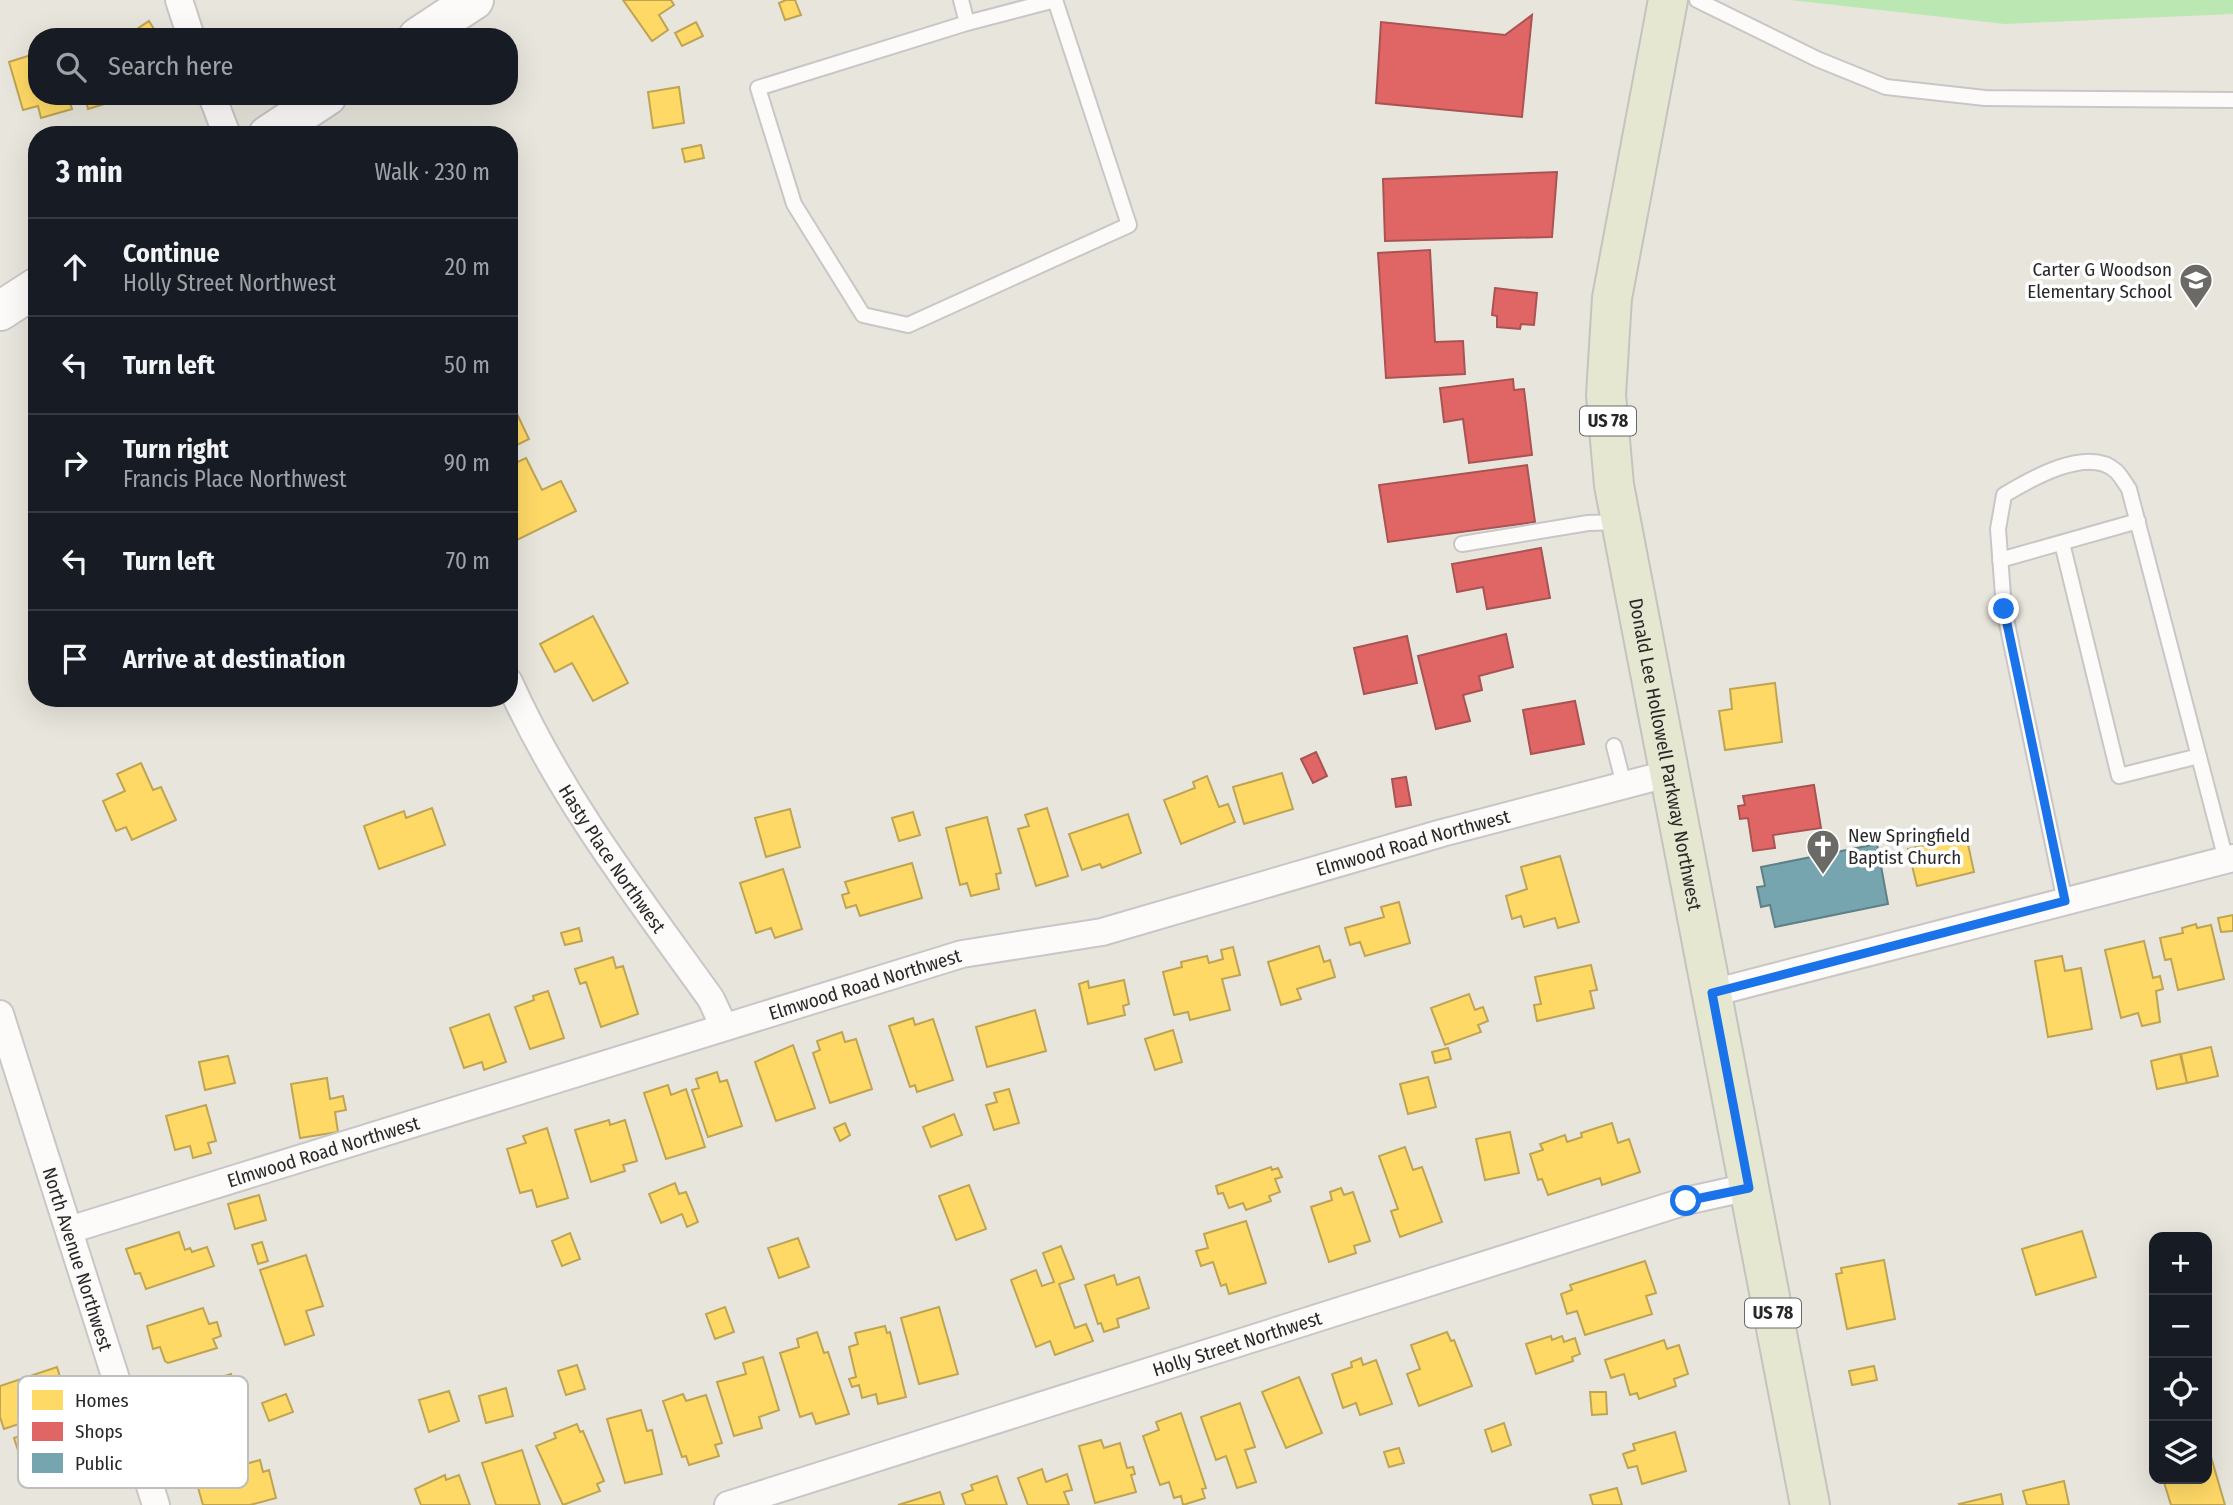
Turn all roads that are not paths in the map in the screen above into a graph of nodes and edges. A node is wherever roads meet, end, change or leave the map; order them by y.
1 (179, 0) edge
2 (474, 0) edge
3 (961, 0) edge
4 (1055, 0) edge
5 (1668, 0) edge
6 (1697, 0) edge
7 (967, 23) junction
8 (188, 28) edge
9 (432, 28) edge
10 (2233, 100) edge
11 (216, 105) edge
12 (313, 105) edge
13 (224, 126) edge
14 (282, 126) edge
15 (28, 293) edge
16 (0, 311) edge
17 (2137, 521) junction
18 (1621, 522) junction
19 (2062, 543) junction
20 (1462, 544) dead end
21 (2000, 560) junction
22 (518, 702) edge
23 (1614, 746) dead end
24 (2199, 756) junction
25 (1671, 773) junction
26 (1624, 785) junction
27 (2229, 859) edge
28 (2065, 901) junction
29 (1712, 993) junction
30 (0, 1014) edge
31 (724, 1027) junction
32 (1749, 1188) junction
33 (69, 1230) junction
34 (115, 1376) edge
35 (151, 1488) edge
36 (156, 1505) edge
37 (728, 1505) edge
38 (1810, 1505) edge

1 - 8 street
2 - 9 street
3 - 7 lane
4 - 7 lane
4 - 7 lane
5 - 18 main road, Donald Lee Hollowell Parkway Northwest / US 78
6 - 10 lane
11 - 13 street
12 - 14 street
15 - 16 street
17 - 19 lane
17 - 21 lane
17 - 24 lane
18 - 20 lane
18 - 25 main road, Donald Lee Hollowell Parkway Northwest / US 78
19 - 21 lane
19 - 24 lane
21 - 28 lane
22 - 31 street, Hasty Place Northwest
23 - 26 lane
24 - 27 lane
25 - 26 street, Elmwood Road Northwest
25 - 29 main road, Donald Lee Hollowell Parkway Northwest / US 78
26 - 31 street, Elmwood Road Northwest
27 - 28 street
28 - 29 street
29 - 32 main road, Donald Lee Hollowell Parkway Northwest / US 78
30 - 33 street, North Avenue Northwest
31 - 33 street, Elmwood Road Northwest
32 - 37 street, Holly Street Northwest
32 - 38 main road, Donald Lee Hollowell Parkway Northwest / US 78
33 - 34 street, North Avenue Northwest
35 - 36 street, North Avenue Northwest

